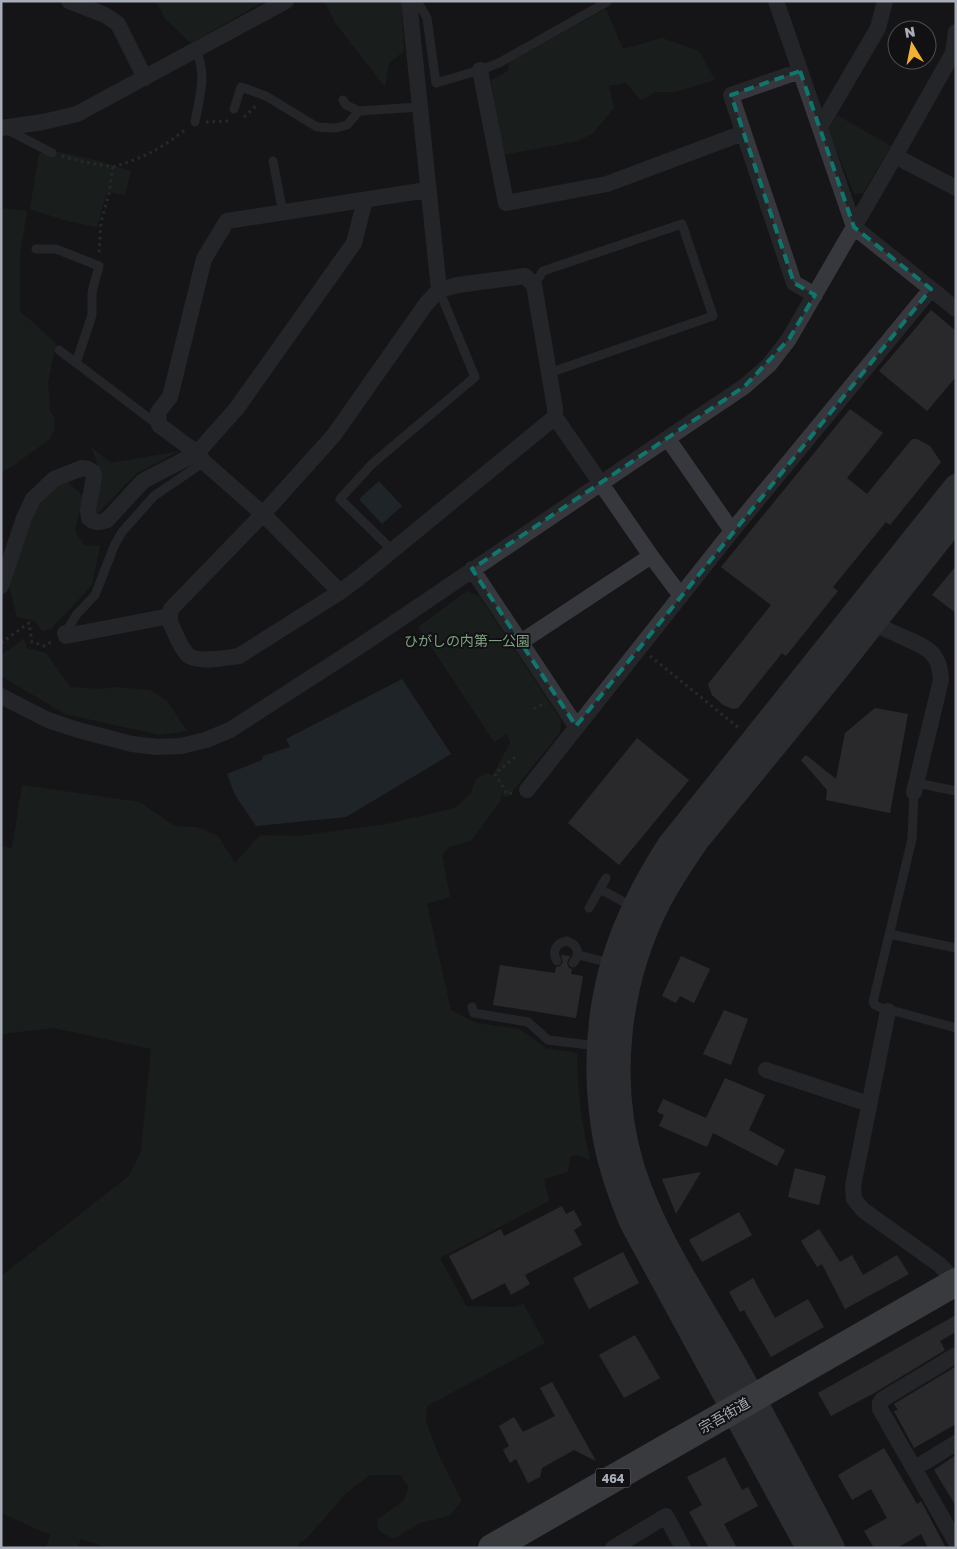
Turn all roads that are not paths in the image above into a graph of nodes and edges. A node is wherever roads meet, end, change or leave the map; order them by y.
1 (68, 1) edge
2 (286, 1) edge
3 (776, 1) edge
4 (885, 1) edge
5 (409, 2) edge
6 (607, 2) edge
7 (956, 32) edge
8 (196, 50) junction
9 (480, 70) junction
10 (800, 71) junction
11 (145, 78) junction
12 (343, 100) dead end
13 (234, 108) dead end
14 (419, 108) junction
15 (359, 111) junction
16 (195, 122) dead end
17 (820, 127) junction
18 (3, 128) edge
19 (743, 133) junction
20 (52, 153) road end
21 (895, 156) junction
22 (273, 161) dead end
23 (956, 188) edge
24 (427, 190) junction
25 (365, 200) junction
26 (283, 213) junction
27 (854, 228) junction
28 (36, 249) dead end
29 (534, 285) junction
30 (932, 289) junction
31 (439, 290) junction
32 (815, 295) junction
33 (956, 309) edge
34 (60, 350) dead end
35 (76, 363) junction
36 (550, 373) junction
37 (555, 417) junction
38 (159, 425) junction
39 (668, 439) junction
40 (200, 458) junction
41 (602, 483) junction
42 (956, 486) edge
43 (263, 514) junction
44 (956, 519) edge
45 (732, 531) junction
46 (392, 550) junction
47 (651, 556) junction
48 (472, 570) junction
49 (1, 586) edge
50 (340, 592) junction
51 (681, 596) junction
52 (170, 616) junction
53 (872, 623) junction
54 (60, 636) joint
55 (521, 642) junction
56 (1, 696) edge
57 (576, 726) junction
58 (916, 787) junction
59 (527, 790) dead end
60 (956, 791) edge
61 (606, 878) dead end
62 (600, 888) junction
63 (634, 907) junction
64 (589, 908) dead end
65 (889, 934) junction
66 (956, 948) edge
67 (553, 955) dead end
68 (612, 964) junction
69 (472, 1007) dead end
70 (888, 1011) junction
71 (956, 1028) edge
72 (599, 1047) junction
73 (766, 1070) dead end
74 (869, 1104) junction
75 (955, 1282) edge
76 (956, 1355) edge
77 (744, 1403) junction
78 (956, 1443) edge
79 (914, 1468) junction
80 (954, 1537) edge
81 (492, 1548) edge
82 (613, 1548) edge
83 (683, 1548) edge
84 (808, 1548) edge
85 (833, 1548) edge

1 - 11 street
2 - 8 street
3 - 10 street
4 - 17 street
5 - 9 lane
5 - 14 street
6 - 9 lane
7 - 21 street
8 - 11 street
8 - 16 lane
9 - 19 street
10 - 17 street
10 - 19 street
11 - 18 street
12 - 15 lane
13 - 15 lane
14 - 15 lane
14 - 24 street
17 - 27 street
18 - 20 lane
19 - 32 street
21 - 23 street
21 - 27 street
22 - 26 lane
24 - 25 street
24 - 31 street
25 - 26 street
25 - 40 street
26 - 38 street
27 - 30 street
27 - 32 street
28 - 35 lane
29 - 31 street
29 - 36 street
29 - 36 lane
30 - 33 street
30 - 45 street
31 - 43 street
31 - 46 lane
32 - 39 street
34 - 35 lane
35 - 38 lane
36 - 37 street
37 - 41 street
37 - 46 street
38 - 40 street
39 - 41 street
39 - 45 street
40 - 43 street
40 - 49 street
40 - 54 lane
41 - 47 street
41 - 48 street
42 - 63 street
43 - 50 street
43 - 52 street
44 - 53 street
45 - 51 street
46 - 50 street
47 - 51 street
47 - 55 street
48 - 55 street
48 - 56 street
50 - 52 street
51 - 57 street
52 - 54 street
53 - 58 street
53 - 77 street
55 - 57 street
57 - 59 street
58 - 60 lane
58 - 65 lane
61 - 62 lane
62 - 63 lane
62 - 64 lane
63 - 68 street
65 - 66 lane
65 - 70 lane
67 - 68 lane
68 - 72 street
69 - 72 lane
70 - 71 lane
70 - 74 street
72 - 77 street
73 - 74 street
74 - 75 street
75 - 77 highway, 宗吾街道 / 464
76 - 79 street
77 - 81 highway, 宗吾街道 / 464
77 - 84 street
77 - 85 street
78 - 79 street
79 - 80 street
82 - 83 street

